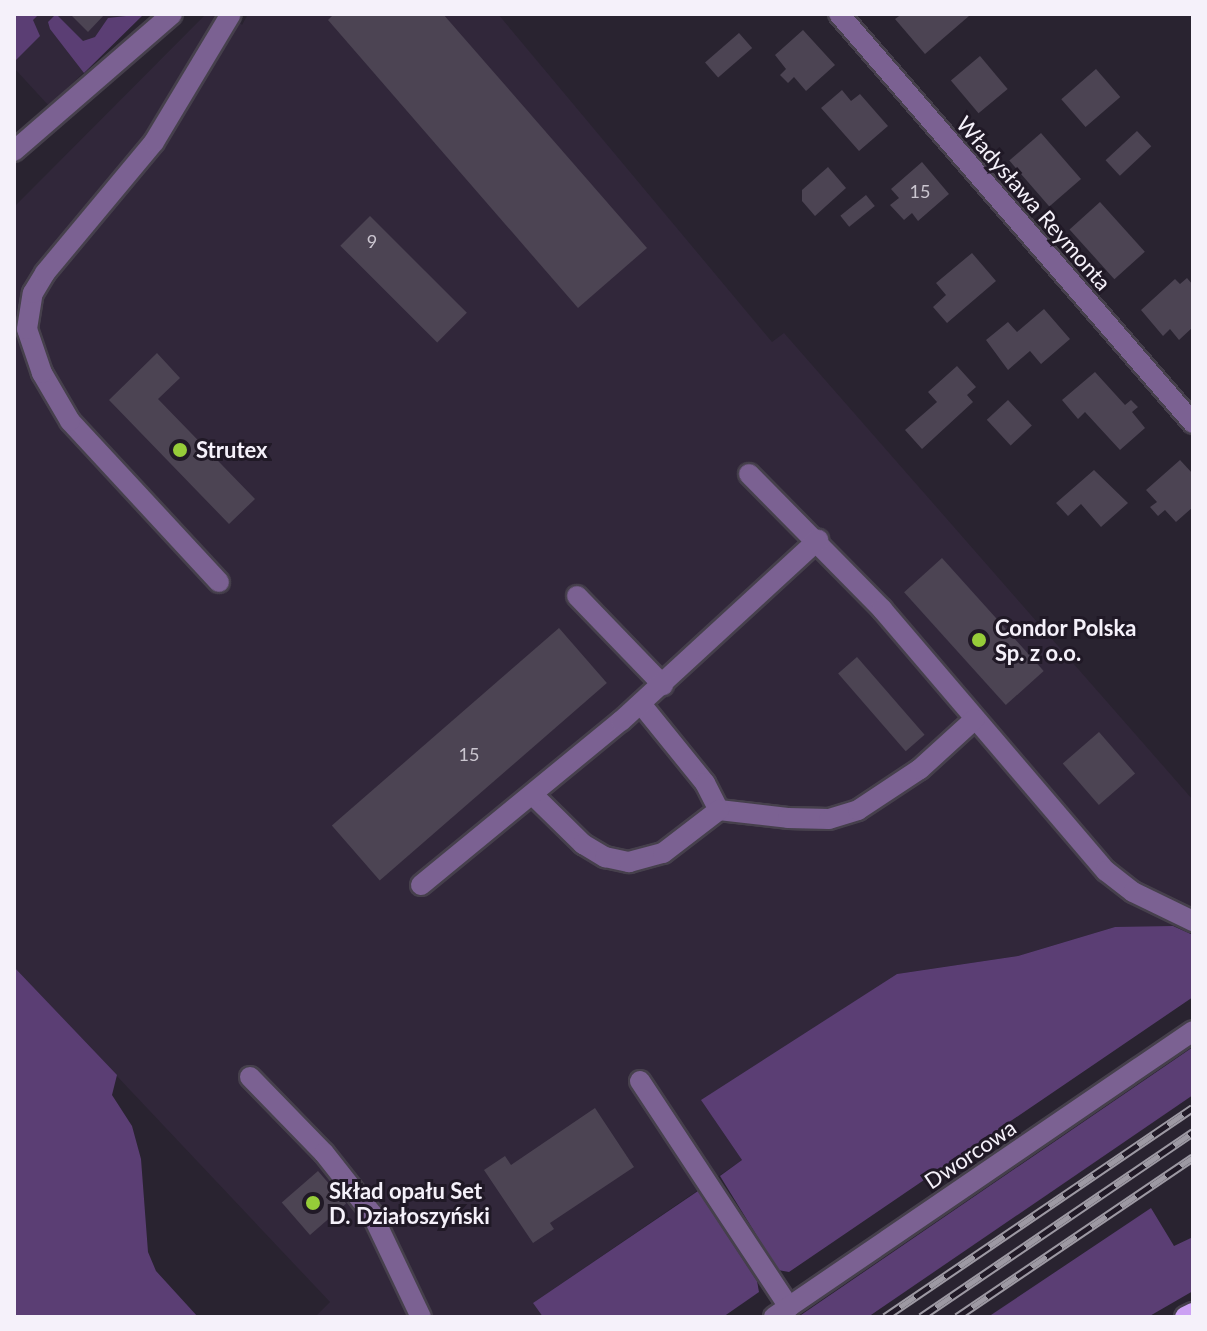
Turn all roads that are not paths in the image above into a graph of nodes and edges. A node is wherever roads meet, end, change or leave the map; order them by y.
1 (172, 14) edge
2 (231, 14) edge
3 (839, 14) edge
4 (14, 151) edge
5 (1193, 423) edge
6 (749, 474) dead end
7 (818, 540) junction
8 (219, 582) dead end
9 (577, 596) dead end
10 (663, 685) junction
11 (641, 704) junction
12 (975, 719) junction
13 (534, 796) junction
14 (719, 810) junction
15 (421, 885) dead end
16 (1193, 921) edge
17 (1193, 1031) edge
18 (250, 1077) dead end
19 (640, 1081) dead end
20 (782, 1312) edge
21 (1193, 1313) edge
22 (421, 1317) edge
23 (1185, 1317) edge

1 - 4 street
2 - 8 street
3 - 5 street, Władysława Reymonta
6 - 7 street
7 - 10 street
7 - 12 street
9 - 10 street
10 - 11 street
11 - 13 street
11 - 14 street
12 - 14 street
12 - 16 street
13 - 14 street
13 - 15 street
17 - 20 street, Dworcowa
18 - 22 street
19 - 20 street
21 - 23 main road

